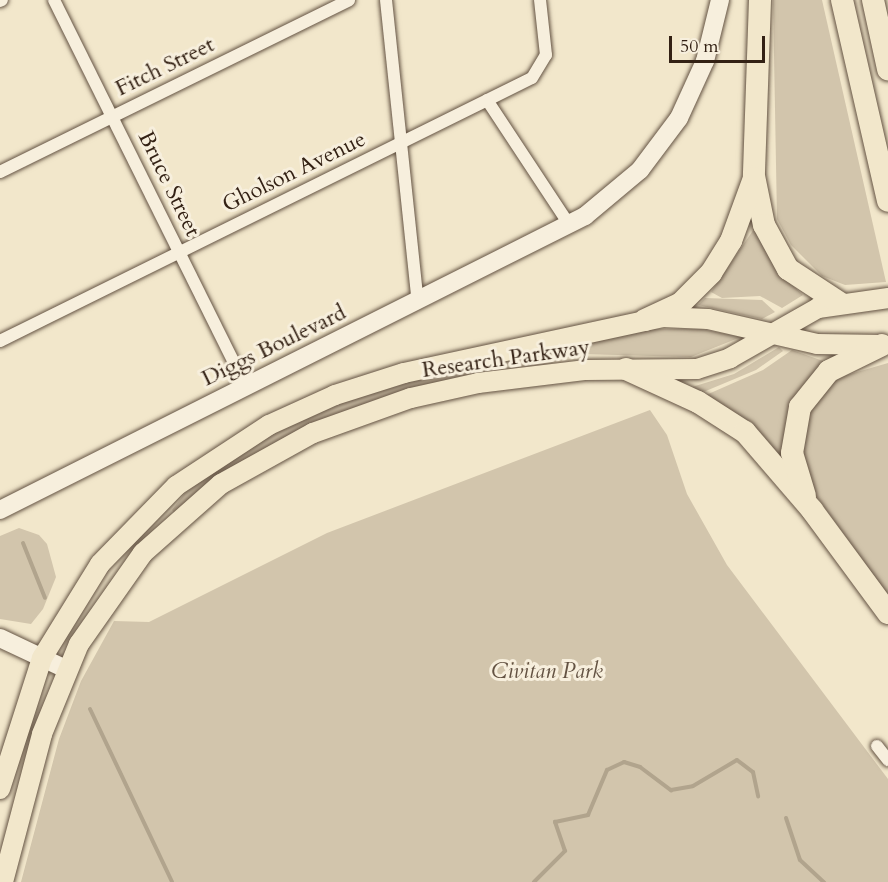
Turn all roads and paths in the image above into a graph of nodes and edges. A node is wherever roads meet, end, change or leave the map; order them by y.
1 (54, 0) edge
2 (349, 0) edge
3 (386, 0) edge
4 (540, 0) edge
5 (720, 0) edge
6 (760, 0) edge
7 (842, 0) edge
8 (873, 0) edge
9 (888, 69) edge
10 (487, 100) junction
11 (112, 117) junction
12 (403, 141) junction
13 (0, 172) edge
14 (754, 176) junction
15 (888, 201) edge
16 (570, 226) junction
17 (179, 252) junction
18 (888, 298) edge
19 (418, 302) junction
20 (840, 303) junction
21 (645, 320) junction
22 (772, 333) junction
23 (0, 341) edge
24 (885, 344) edge
25 (626, 369) junction
26 (246, 387) junction
27 (0, 510) edge
28 (812, 510) junction
29 (888, 613) edge
30 (0, 638) edge
31 (42, 658) junction
32 (66, 669) junction
33 (877, 746) dead end
34 (888, 760) edge
35 (0, 789) edge
36 (3, 882) edge

1 - 11 street, Bruce Street
2 - 11 street, Fitch Street
3 - 12 street
4 - 10 street, Gholson Avenue
5 - 16 street, Diggs Boulevard
6 - 14 highway
7 - 15 highway
8 - 9 highway
10 - 12 street, Gholson Avenue
10 - 16 street
11 - 13 street, Fitch Street
11 - 17 street, Bruce Street
12 - 17 street, Gholson Avenue
12 - 19 street
14 - 20 highway
14 - 21 highway
16 - 19 street, Diggs Boulevard
17 - 23 street, Gholson Avenue
17 - 26 street, Bruce Street
18 - 20 main road, Research Parkway
19 - 26 street, Diggs Boulevard
20 - 22 main road, Research Parkway
21 - 22 main road, Research Parkway
21 - 31 main road, Research Parkway
22 - 24 main road, Research Parkway
22 - 25 main road, Research Parkway
24 - 28 highway
25 - 28 highway
25 - 32 main road, Research Parkway
26 - 27 street, Diggs Boulevard
28 - 29 highway
30 - 31 street
31 - 32 street
31 - 35 main road, Research Parkway
32 - 36 main road, Research Parkway
33 - 34 street

